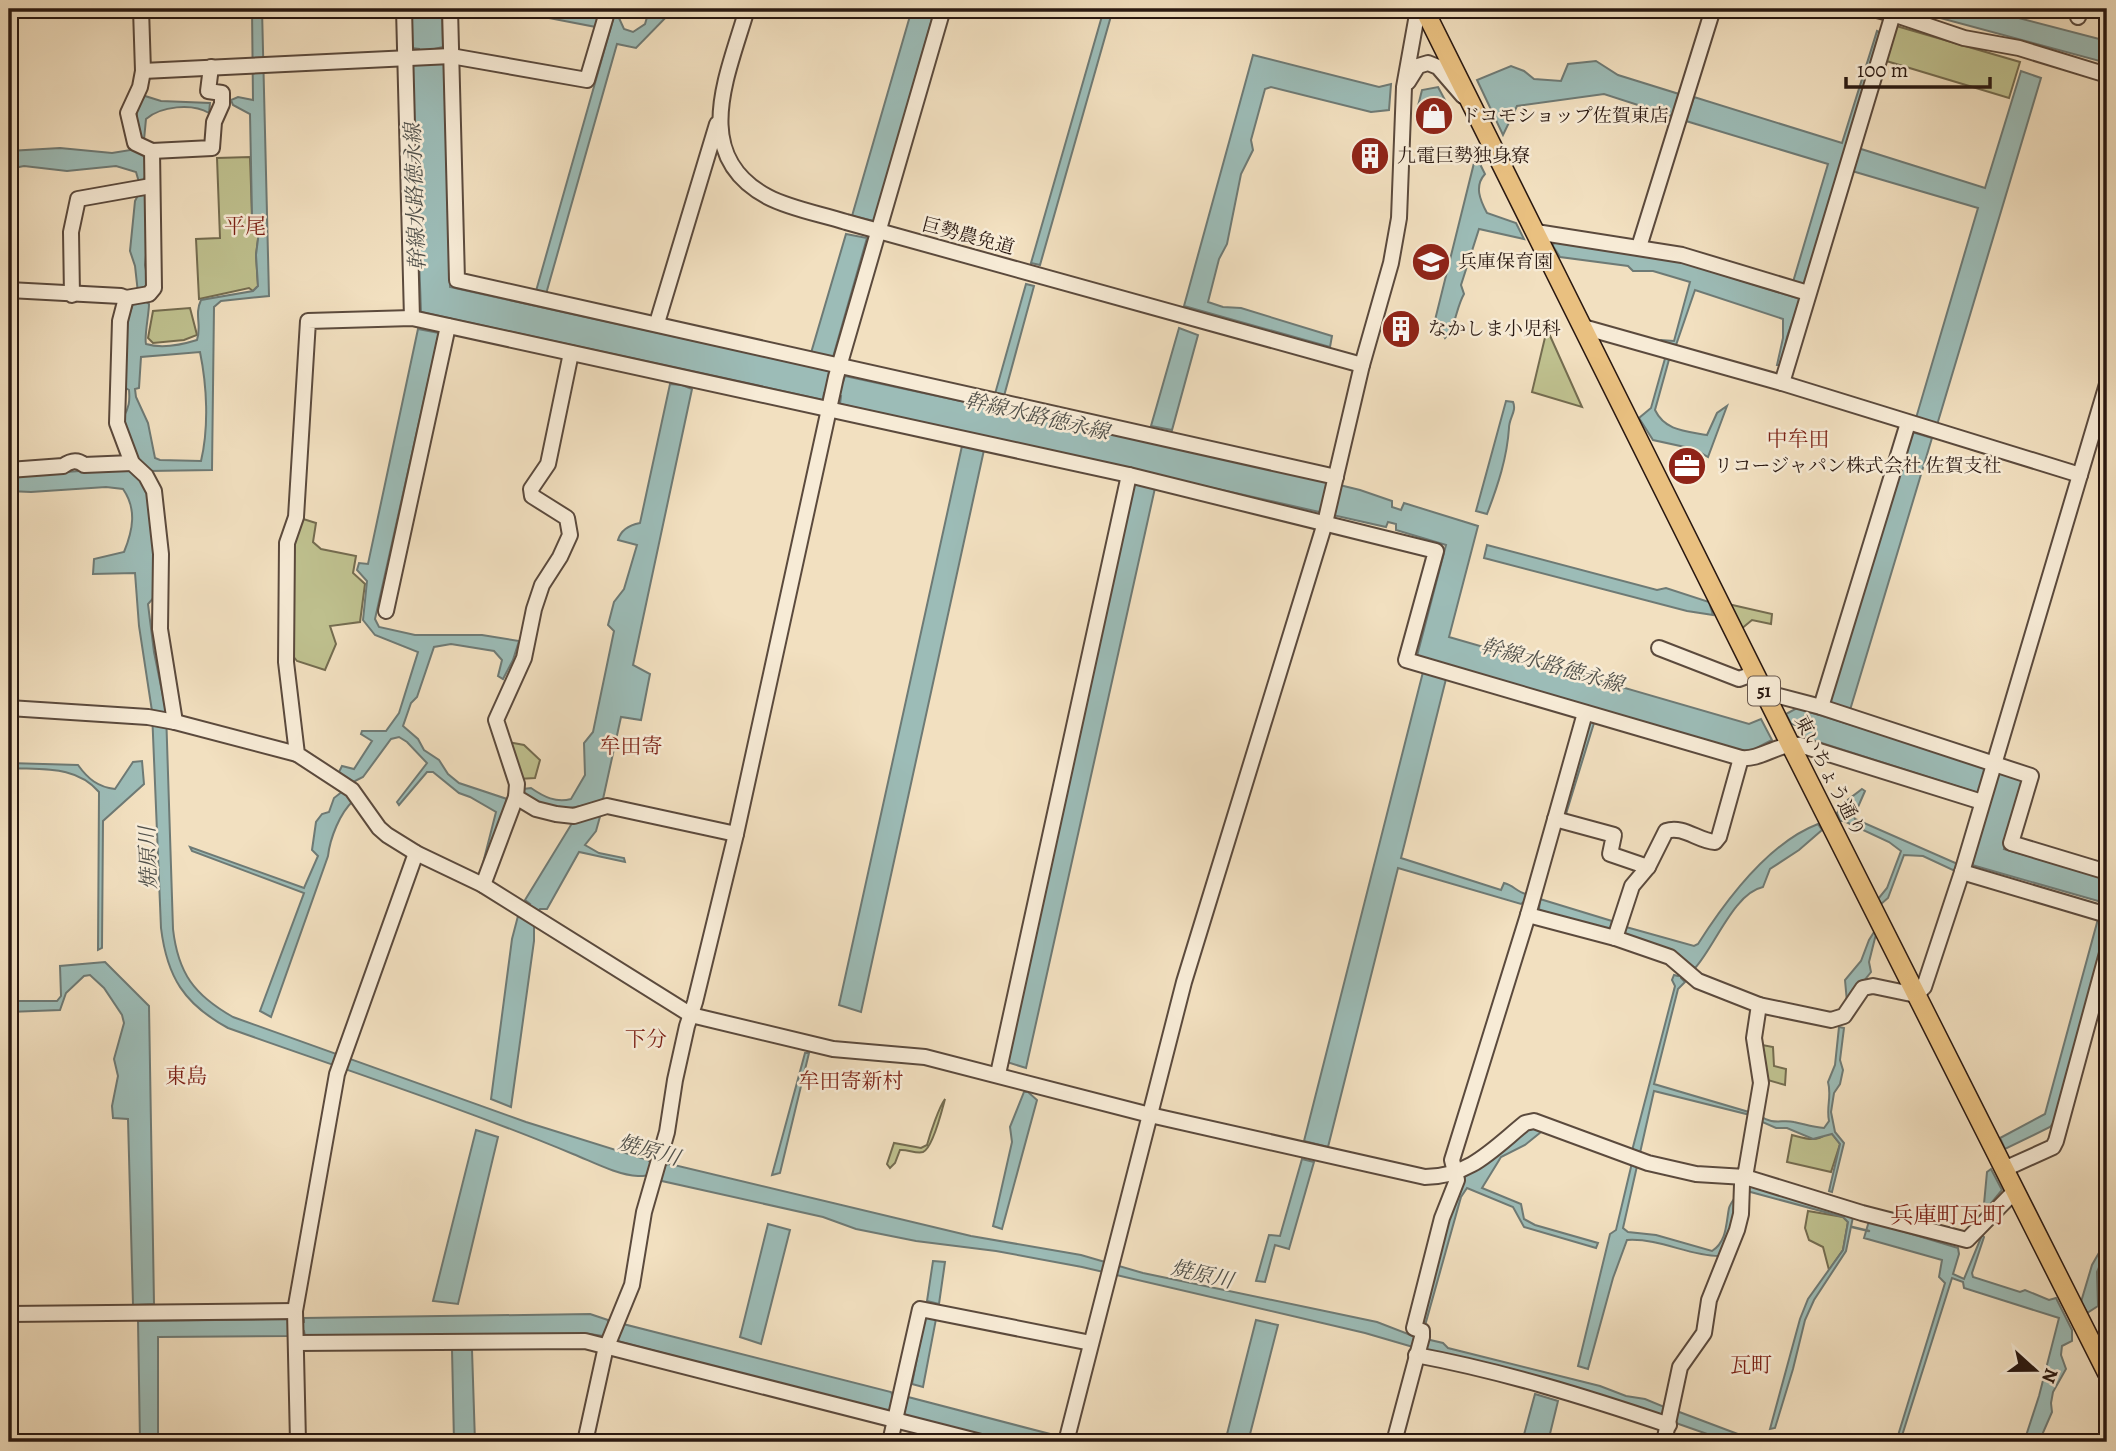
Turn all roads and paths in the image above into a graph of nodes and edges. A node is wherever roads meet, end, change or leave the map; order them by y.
1 (141, 9) edge
2 (404, 9) edge
3 (450, 9) edge
4 (747, 9) edge
5 (943, 9) edge
6 (1418, 9) edge
7 (1424, 9) edge
8 (1713, 9) edge
9 (1873, 9) edge
10 (608, 12) edge
11 (1892, 19) junction
12 (448, 56) junction
13 (410, 57) junction
14 (211, 67) junction
15 (143, 71) junction
16 (2107, 75) edge
17 (1404, 87) junction
18 (1475, 110) junction
19 (719, 118) junction
20 (145, 147) junction
21 (144, 187) junction
22 (879, 231) junction
23 (1536, 232) junction
24 (1639, 247) junction
25 (9, 290) edge
26 (1808, 293) junction
27 (72, 295) junction
28 (137, 296) junction
29 (412, 318) junction
30 (657, 323) junction
31 (448, 326) junction
32 (1583, 327) junction
33 (571, 353) junction
34 (1362, 365) junction
35 (838, 372) junction
36 (1782, 383) junction
37 (2107, 384) edge
38 (831, 403) junction
39 (1918, 426) junction
40 (139, 469) junction
41 (9, 470) edge
42 (1129, 475) junction
43 (2080, 475) junction
44 (1336, 477) junction
45 (1325, 523) junction
46 (386, 611) dead end
47 (1659, 648) dead end
48 (1755, 673) junction
49 (1765, 692) junction
50 (1821, 707) junction
51 (9, 708) edge
52 (1585, 713) junction
53 (175, 722) junction
54 (1790, 744) junction
55 (297, 754) junction
56 (1741, 758) junction
57 (1992, 768) junction
58 (1983, 796) junction
59 (516, 797) junction
60 (1555, 819) junction
61 (736, 834) junction
62 (416, 853) junction
63 (1648, 867) junction
64 (2107, 872) edge
65 (1962, 873) junction
66 (483, 886) junction
67 (2104, 914) edge
68 (1528, 915) junction
69 (1615, 938) junction
70 (2107, 953) edge
71 (1916, 995) junction
72 (1759, 1005) junction
73 (691, 1014) junction
74 (998, 1074) junction
75 (1150, 1115) junction
76 (2006, 1171) junction
77 (1455, 1173) junction
78 (1743, 1186) junction
79 (2015, 1191) junction
80 (9, 1314) edge
81 (296, 1327) junction
82 (2099, 1342) edge
83 (1091, 1343) junction
84 (608, 1345) junction
85 (1418, 1348) junction
86 (2107, 1373) edge
87 (896, 1416) junction
88 (1669, 1425) junction
89 (1067, 1437) edge
90 (298, 1442) edge
91 (585, 1442) edge
92 (615, 1442) edge
93 (657, 1442) edge
94 (890, 1442) edge
95 (981, 1442) edge
96 (1394, 1442) edge
97 (1664, 1442) edge

1 - 15 street
2 - 13 street
3 - 12 street
4 - 19 street, 巨勢農免道
5 - 22 street
6 - 17 street
7 - 18 main road, 東いちょう通り / 51
8 - 24 street
9 - 11 street
10 - 12 street
11 - 16 street
11 - 26 street
12 - 13 street
12 - 30 street
13 - 14 street
13 - 29 street
14 - 15 street
14 - 20 street
15 - 20 street
17 - 18 street
17 - 34 street
18 - 23 main road, 東いちょう通り / 51
19 - 22 street, 巨勢農免道
19 - 30 street
20 - 21 street
21 - 27 street
21 - 28 street
22 - 34 street, 巨勢農免道
22 - 35 street
23 - 24 street
23 - 32 main road, 東いちょう通り / 51
24 - 26 street
25 - 27 street
26 - 36 street
27 - 28 street
28 - 40 street
29 - 31 street
29 - 55 street
30 - 35 street
31 - 33 street
31 - 46 street
32 - 36 street
32 - 48 main road, 東いちょう通り / 51
33 - 38 street
33 - 59 street
34 - 44 street
35 - 38 street
35 - 44 street
36 - 39 street
37 - 43 street
38 - 42 street
38 - 61 street
39 - 43 street
39 - 50 street
40 - 41 street
40 - 53 street
42 - 45 street
42 - 74 street
43 - 57 street
44 - 45 street
45 - 52 street
45 - 75 street
47 - 48 street
48 - 49 main road, 東いちょう通り / 51
49 - 50 street
49 - 54 main road, 東いちょう通り / 51
50 - 57 street
51 - 53 street
52 - 56 street
52 - 60 street
53 - 55 street
54 - 56 street
54 - 58 street
54 - 71 main road, 東いちょう通り / 51
55 - 62 street
56 - 63 street
57 - 58 street
57 - 64 street
58 - 65 street
59 - 61 street
59 - 66 street
60 - 63 street
60 - 68 street
61 - 73 street
62 - 66 street
62 - 81 street
63 - 69 street
65 - 67 street
65 - 71 street
66 - 73 street
68 - 69 street
68 - 77 street
69 - 72 street
70 - 76 street
71 - 72 street
71 - 76 main road, 東いちょう通り / 51
72 - 78 street
73 - 74 street
73 - 84 street
74 - 75 street
75 - 77 street
75 - 83 street
76 - 79 main road, 東いちょう通り / 51
77 - 78 street
77 - 85 street
78 - 79 street
78 - 88 street
79 - 82 main road, 東いちょう通り / 51
80 - 81 street
81 - 84 street
81 - 90 street
82 - 86 main road, 東いちょう通り / 51
83 - 87 street
83 - 89 street
84 - 87 street
84 - 91 street
85 - 88 street
85 - 96 street
87 - 94 street
87 - 95 street
88 - 97 street
92 - 93 street

